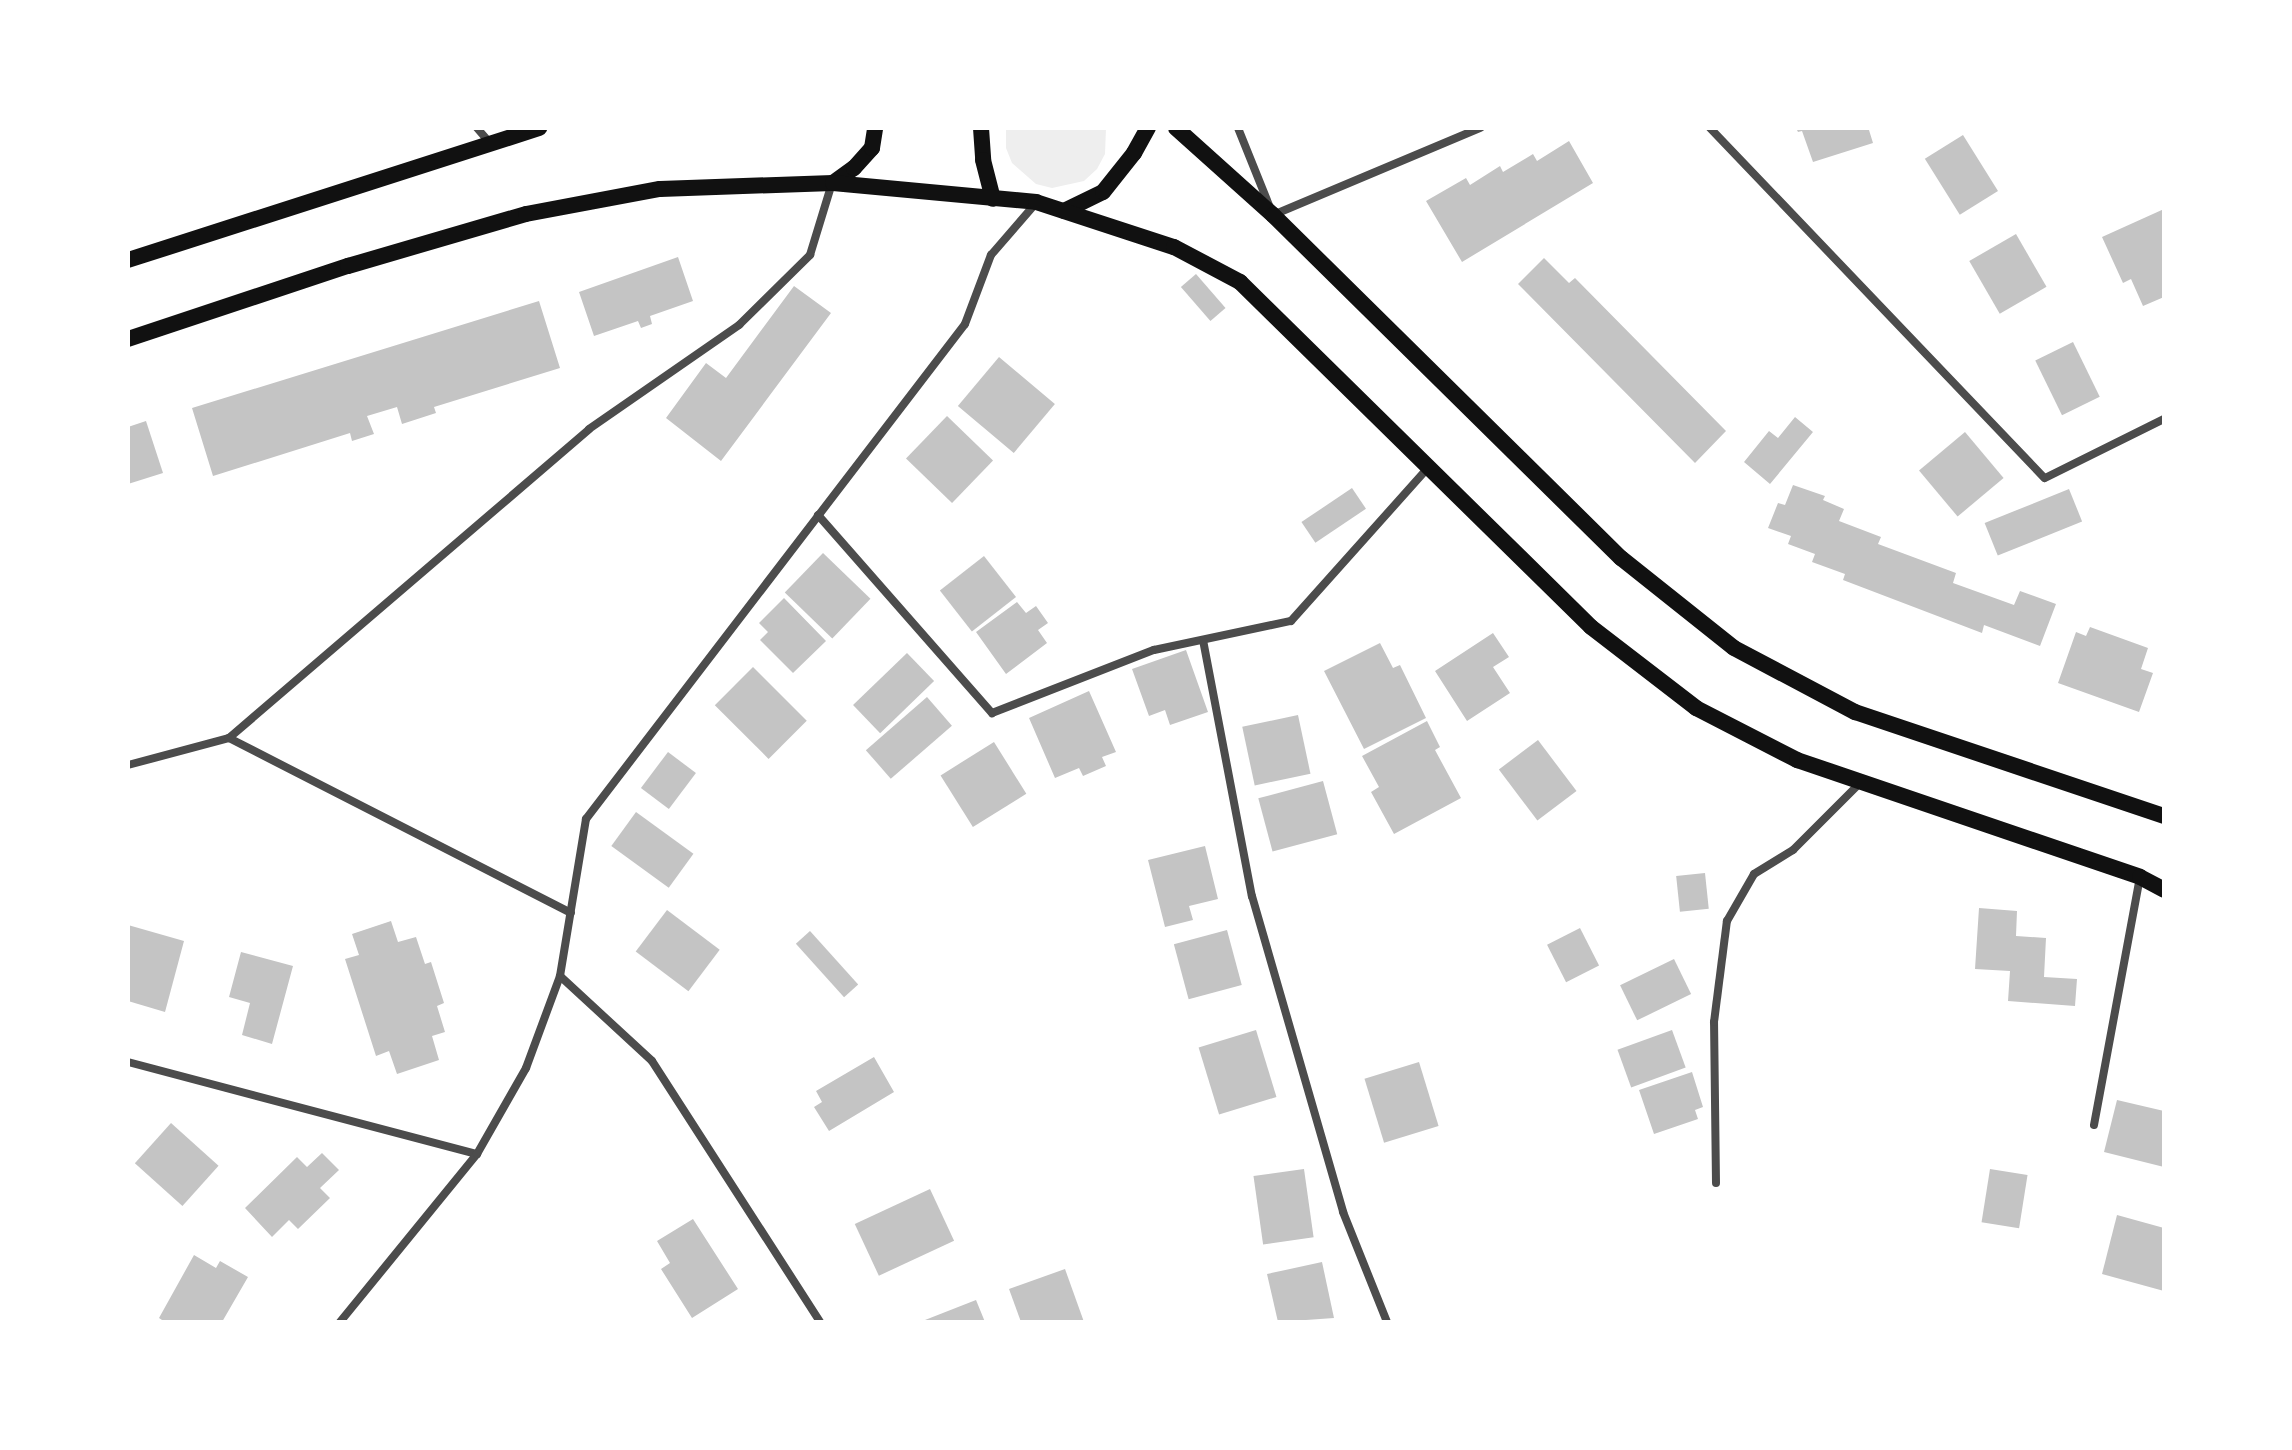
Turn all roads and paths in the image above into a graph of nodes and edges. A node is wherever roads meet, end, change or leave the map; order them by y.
1 (477, 128) edge
2 (539, 128) edge
3 (875, 128) edge
4 (981, 128) edge
5 (1148, 128) edge
6 (1176, 128) edge
7 (1238, 128) edge
8 (1480, 128) edge
9 (1710, 128) edge
10 (490, 143) junction
11 (833, 183) junction
12 (993, 199) junction
13 (1036, 202) junction
14 (1064, 211) junction
15 (1273, 215) junction
16 (128, 260) edge
17 (128, 339) edge
18 (2164, 419) edge
19 (1428, 468) junction
20 (818, 515) junction
21 (1203, 640) junction
22 (229, 738) junction
23 (128, 765) edge
24 (1859, 784) junction
25 (2164, 816) edge
26 (2140, 877) junction
27 (2164, 890) edge
28 (571, 913) junction
29 (560, 976) junction
30 (128, 1062) edge
31 (2094, 1125) dead end
32 (477, 1154) junction
33 (1716, 1183) dead end
34 (340, 1322) edge
35 (820, 1322) edge
36 (1387, 1322) edge

1 - 10 street
2 - 10 main road
3 - 11 main road
4 - 12 main road
5 - 14 main road
6 - 15 main road
7 - 15 street
8 - 15 street
9 - 18 street
10 - 16 main road
11 - 12 main road
11 - 17 main road
11 - 22 street
12 - 13 main road
13 - 14 main road
13 - 20 street
14 - 19 main road
15 - 25 main road
19 - 21 street
19 - 24 main road
20 - 21 street
20 - 28 street
21 - 36 street
22 - 23 street
22 - 28 street
24 - 26 main road
24 - 33 street
26 - 27 main road
26 - 31 street
28 - 29 street
29 - 32 street
29 - 35 street
30 - 32 street
32 - 34 street

